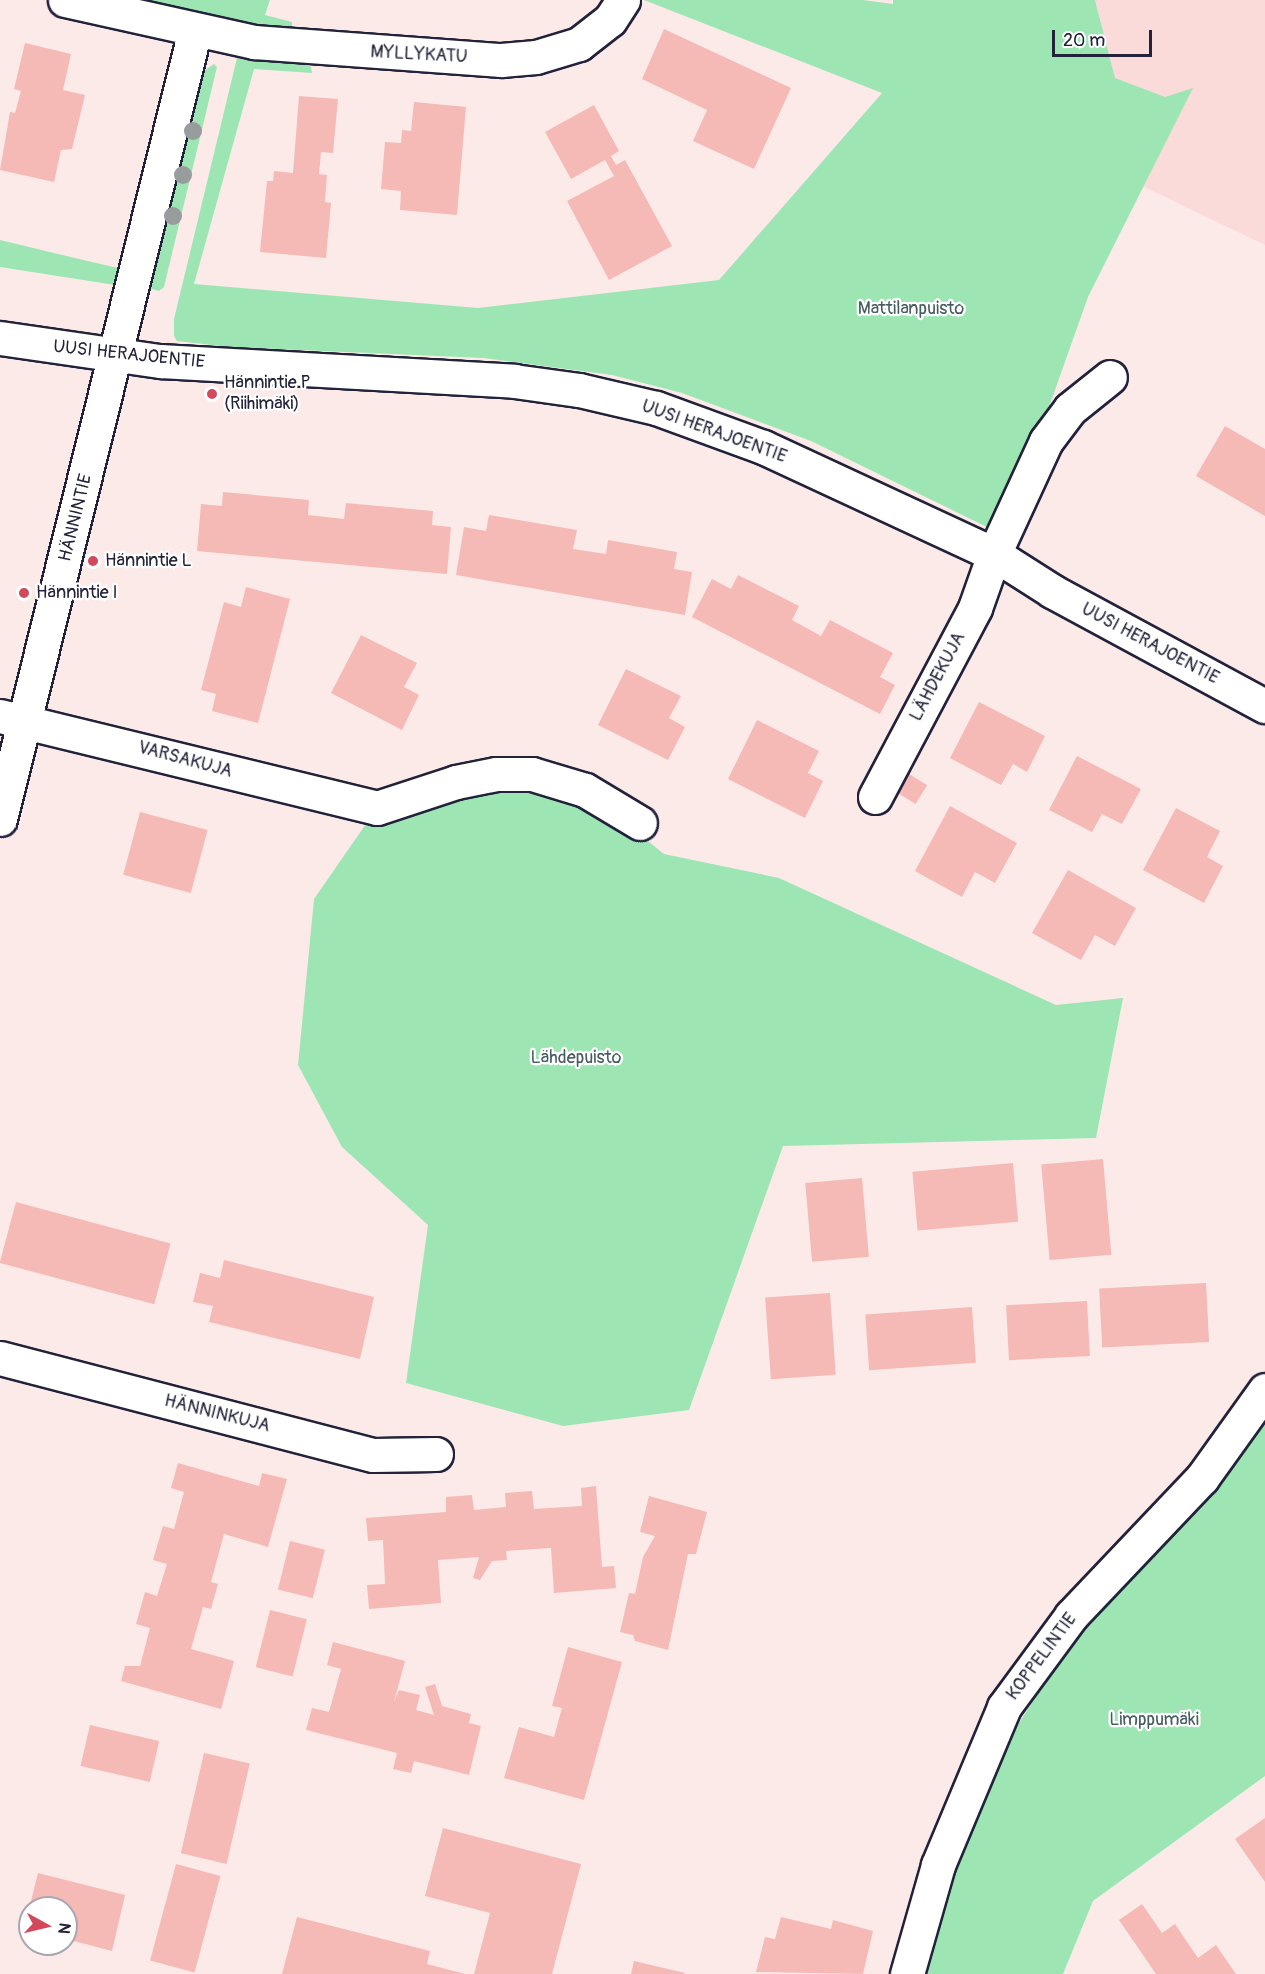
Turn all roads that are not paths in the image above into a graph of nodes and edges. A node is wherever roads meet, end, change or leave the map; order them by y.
1 (65, 0) edge
2 (623, 0) edge
3 (195, 30) junction
4 (0, 338) edge
5 (117, 356) junction
6 (1110, 376) dead end
7 (993, 554) junction
8 (1265, 706) edge
9 (13, 719) edge
10 (875, 797) dead end
11 (0, 819) edge
12 (640, 823) dead end
13 (0, 1358) edge
14 (1265, 1390) edge
15 (436, 1454) dead end
16 (907, 1974) edge

1 - 3 street, MYLLYKATU
2 - 3 street, MYLLYKATU
3 - 5 street
4 - 5 street, UUSI HERAJOENTIE
5 - 7 street, UUSI HERAJOENTIE
5 - 9 street, HÄNNINTIE
6 - 7 street, LÄHDEKUJA
7 - 8 street, UUSI HERAJOENTIE
7 - 10 street, LÄHDEKUJA
9 - 11 street, HÄNNINTIE
9 - 12 street, VARSAKUJA
13 - 15 street, HÄNNINKUJA
14 - 16 street, KOPPELINTIE

